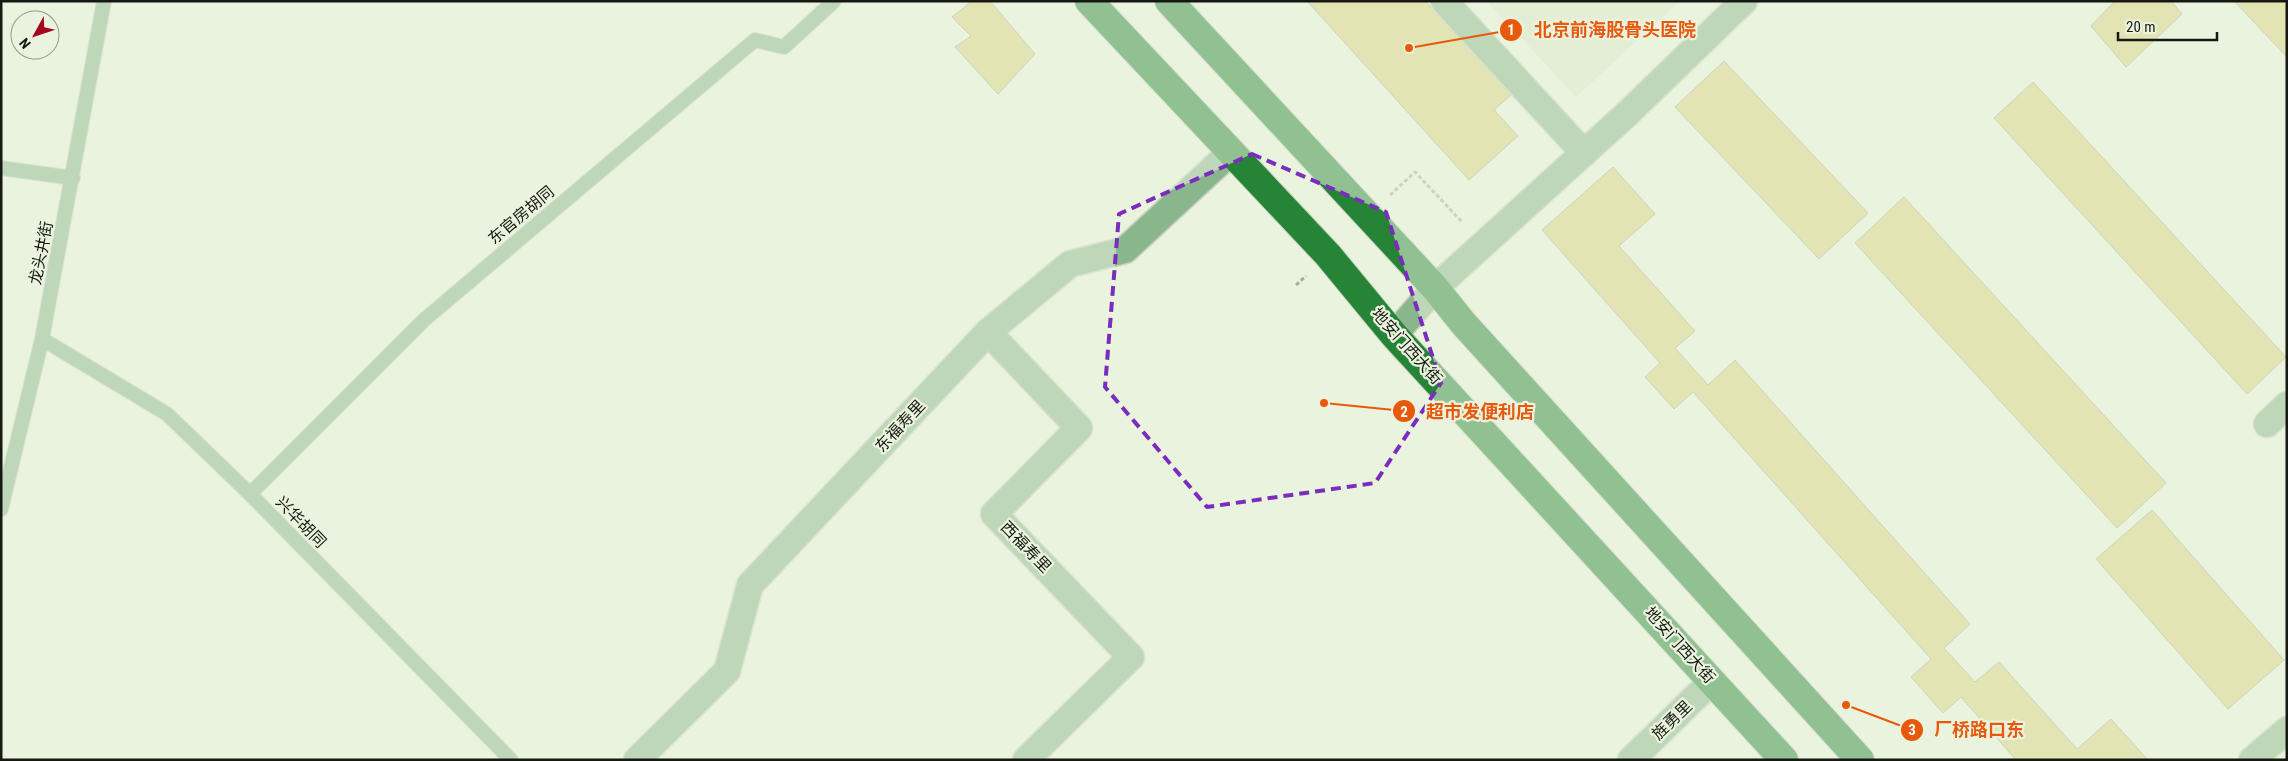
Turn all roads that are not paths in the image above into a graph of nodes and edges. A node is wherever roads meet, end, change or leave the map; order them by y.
1 (104, 1) edge
2 (834, 1) edge
3 (1089, 1) edge
4 (1170, 1) edge
5 (1444, 1) edge
6 (1744, 1) edge
7 (1230, 153) junction
8 (1584, 153) junction
9 (1, 168) edge
10 (73, 178) junction
11 (1435, 288) junction
12 (988, 332) junction
13 (1394, 335) junction
14 (42, 338) junction
15 (2287, 406) edge
16 (2267, 424) dead end
17 (250, 494) junction
18 (1, 509) edge
19 (1712, 681) junction
20 (2287, 730) edge
21 (511, 760) edge
22 (637, 760) edge
23 (1026, 760) edge
24 (1631, 760) edge
25 (1784, 760) edge
26 (1860, 760) edge
27 (2252, 760) edge

1 - 10 lane, 龙头井街
2 - 17 lane, 东官房胡同
3 - 7 main road, 地安门西大街
4 - 11 main road
5 - 8 street
6 - 8 street
7 - 12 street, 东福寿里
7 - 13 main road, 地安门西大街
8 - 11 street
9 - 10 lane
10 - 14 lane, 龙头井街
11 - 13 street
11 - 26 main road
12 - 22 street, 东福寿里
12 - 23 street, 西福寿里
13 - 19 main road, 地安门西大街
14 - 17 lane, 兴华胡同
14 - 18 lane, 龙头井街
15 - 16 street
17 - 21 lane, 兴华胡同
19 - 24 street, 旌勇里
19 - 25 main road, 地安门西大街
20 - 27 street

